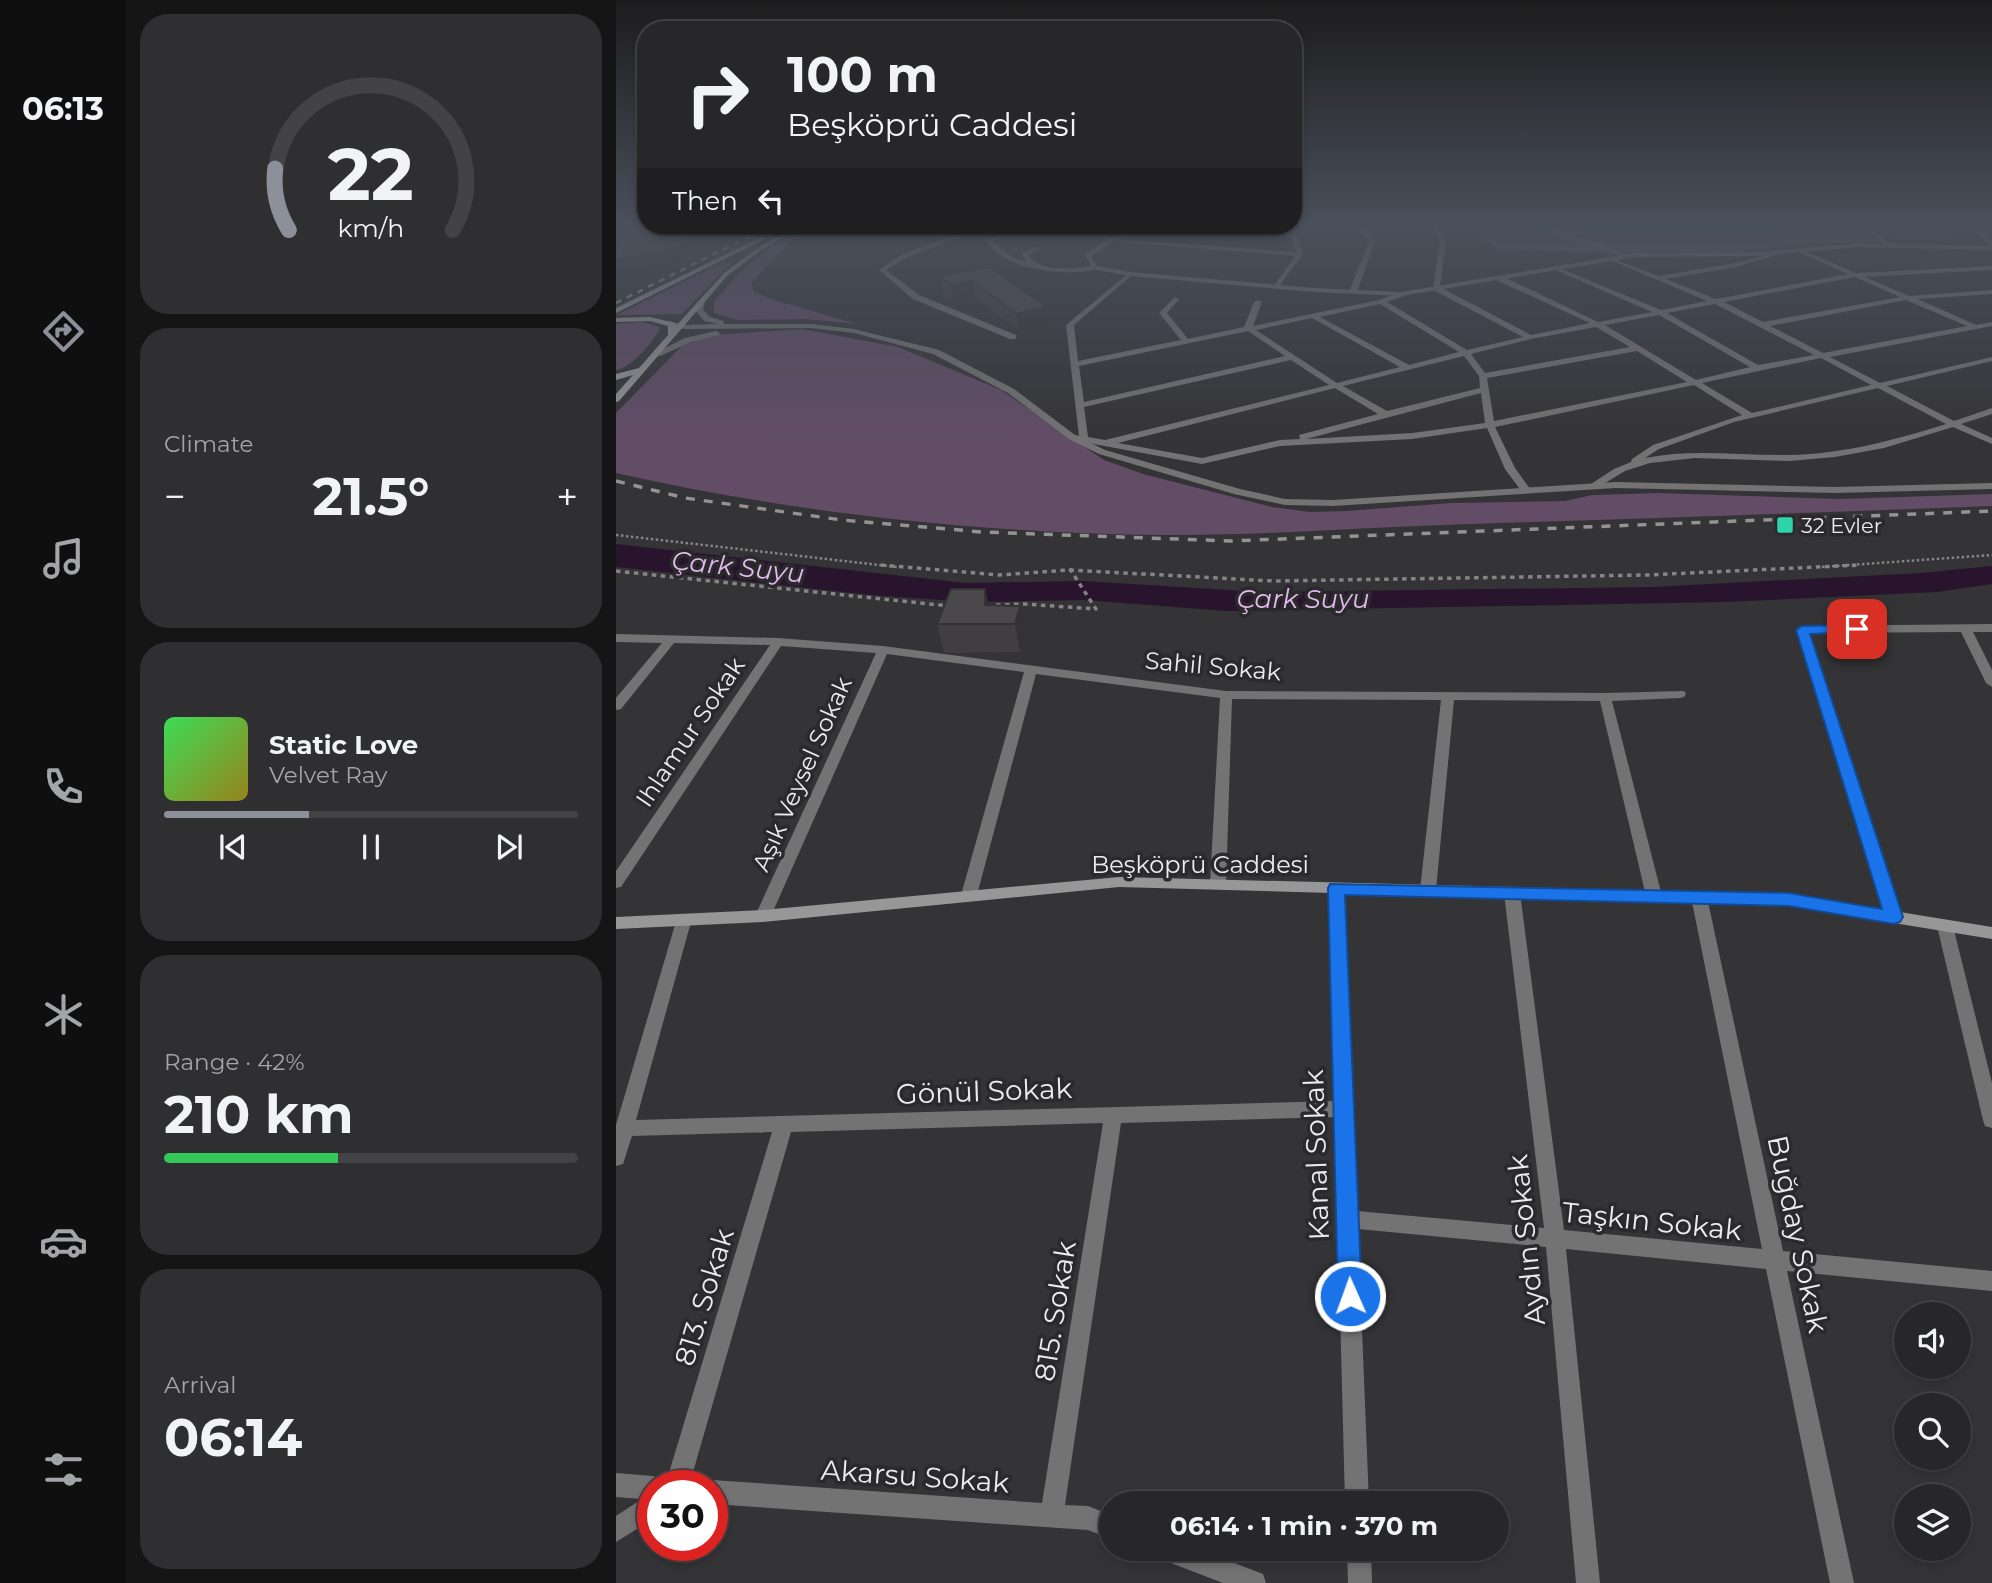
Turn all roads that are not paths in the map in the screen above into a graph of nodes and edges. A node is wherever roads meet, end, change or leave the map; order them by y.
1 (638, 300) edge
2 (704, 300) edge
3 (923, 300) edge
4 (1098, 300) edge
5 (1174, 300) edge
6 (1386, 300) edge
7 (1459, 300) edge
8 (1546, 300) edge
9 (1630, 300) edge
10 (1721, 300) edge
11 (1896, 300) edge
12 (1911, 300) edge
13 (1715, 301) junction
14 (1258, 302) dead end
15 (1381, 302) junction
16 (701, 303) junction
17 (616, 311) edge
18 (1659, 312) junction
19 (1311, 315) junction
20 (616, 320) edge
21 (669, 323) junction
22 (1597, 324) junction
23 (1992, 324) edge
24 (1762, 325) junction
25 (680, 326) junction
26 (740, 326) junction
27 (790, 326) junction
28 (1974, 326) junction
29 (1248, 328) junction
30 (1992, 334) edge
31 (673, 335) junction
32 (1013, 337) dead end
33 (1529, 337) junction
34 (1186, 341) junction
35 (1635, 349) junction
36 (1466, 353) junction
37 (657, 354) junction
38 (1822, 356) junction
39 (1292, 357) junction
40 (1992, 359) edge
41 (1075, 364) junction
42 (644, 368) junction
43 (1408, 368) junction
44 (1757, 368) junction
45 (1483, 376) junction
46 (616, 377) edge
47 (1692, 381) junction
48 (1335, 385) junction
49 (1878, 385) junction
50 (1484, 390) junction
51 (616, 399) edge
52 (1082, 405) junction
53 (1992, 411) edge
54 (1385, 414) junction
55 (1751, 416) junction
56 (1968, 419) junction
57 (1992, 420) edge
58 (1953, 424) junction
59 (1490, 425) junction
60 (1072, 437) junction
61 (1084, 439) junction
62 (1992, 441) edge
63 (1104, 443) junction
64 (1280, 443) junction
65 (1626, 467) junction
66 (1594, 486) junction
67 (1992, 486) edge
68 (1527, 489) junction
69 (1992, 628) edge
70 (1966, 629) junction
71 (616, 638) edge
72 (672, 638) junction
73 (778, 642) junction
74 (883, 650) junction
75 (1031, 668) junction
76 (1992, 683) edge
77 (1680, 694) dead end
78 (1226, 695) junction
79 (1605, 697) junction
80 (1448, 698) junction
81 (616, 706) edge
82 (616, 883) edge
83 (1217, 885) junction
84 (1336, 888) junction
85 (1428, 890) junction
86 (1512, 892) junction
87 (969, 895) junction
88 (1654, 896) junction
89 (1699, 897) junction
90 (763, 916) junction
91 (1894, 917) junction
92 (683, 922) junction
93 (616, 923) edge
94 (1945, 926) junction
95 (1992, 933) edge
96 (1344, 1109) junction
97 (1113, 1116) junction
98 (1992, 1120) edge
99 (784, 1125) junction
100 (625, 1128) junction
101 (616, 1158) edge
102 (1348, 1219) junction
103 (1555, 1239) junction
104 (1774, 1261) junction
105 (1992, 1281) edge
106 (682, 1470) edge
107 (616, 1485) edge
108 (637, 1487) edge
109 (1357, 1491) edge
110 (728, 1493) edge
111 (1052, 1515) junction
112 (637, 1516) edge
113 (1099, 1522) edge
114 (616, 1530) edge
115 (1198, 1561) edge
116 (1359, 1561) edge
117 (1254, 1583) edge
118 (1360, 1583) edge
119 (1588, 1583) edge
120 (1842, 1583) edge

1 - 17 main road
2 - 16 main road
3 - 32 street
4 - 41 street
5 - 34 street
6 - 15 street
7 - 33 street
8 - 22 street
9 - 18 street
10 - 13 street
11 - 24 street
12 - 28 street
13 - 18 street
13 - 24 street
14 - 29 street
15 - 19 street
15 - 36 street
16 - 25 main road
16 - 26 street
18 - 22 street
18 - 44 street
19 - 29 street
19 - 43 street
20 - 21 main road
21 - 25 street
21 - 31 main road
22 - 33 street
22 - 35 street
23 - 28 street
24 - 38 street
25 - 26 street
25 - 31 main road
26 - 27 street
27 - 37 street
27 - 60 street
28 - 30 street
28 - 38 street
29 - 34 street
29 - 39 street
31 - 37 main road
33 - 36 street
34 - 41 street
35 - 45 street
35 - 47 street
36 - 43 street
36 - 45 street
37 - 42 main road
38 - 44 street
38 - 49 street
39 - 48 street
39 - 52 street
40 - 49 street
41 - 52 street
42 - 46 main road
42 - 51 main road
43 - 48 street
44 - 47 street
45 - 50 street
47 - 55 street
47 - 59 street
48 - 54 street
48 - 63 street
49 - 55 street
49 - 58 street
50 - 54 street
50 - 59 street
52 - 61 street
53 - 56 street
54 - 64 street
55 - 65 street
56 - 57 street
56 - 58 street
58 - 62 street
58 - 65 street
59 - 64 street
59 - 68 street
60 - 61 street
60 - 68 street
61 - 63 street
63 - 64 street
65 - 66 street
66 - 67 street
66 - 68 street
69 - 70 street
70 - 76 street
70 - 91 street
71 - 72 street, Sahil Sokak
72 - 73 street, Sahil Sokak
72 - 81 street
73 - 74 street, Sahil Sokak
73 - 82 street, Ihlamur Sokak
74 - 75 street, Sahil Sokak
74 - 90 street, Aşık Veysel Sokak
75 - 78 street, Sahil Sokak
75 - 87 street
77 - 79 street, Sahil Sokak
78 - 80 street, Sahil Sokak
78 - 83 street
79 - 80 street, Sahil Sokak
79 - 88 street
80 - 85 street
83 - 84 main road, Beşköprü Caddesi
83 - 87 main road, Beşköprü Caddesi
84 - 85 main road, Beşköprü Caddesi
84 - 96 street, Kanal Sokak
85 - 86 main road, Beşköprü Caddesi
86 - 88 main road, Beşköprü Caddesi
86 - 103 street, Aydın Sokak
87 - 90 main road, Beşköprü Caddesi
88 - 89 main road, Beşköprü Caddesi
89 - 91 main road, Beşköprü Caddesi
89 - 104 street, Buğday Sokak
90 - 92 main road, Beşköprü Caddesi
91 - 94 main road, Beşköprü Caddesi
92 - 93 main road, Beşköprü Caddesi
92 - 100 street
94 - 95 main road, Beşköprü Caddesi
94 - 98 street
96 - 97 street, Gönül Sokak
96 - 102 street, Kanal Sokak
97 - 99 street, Gönül Sokak
97 - 111 street, 815. Sokak
99 - 100 street, Gönül Sokak
99 - 106 street, 813. Sokak
100 - 101 street
102 - 103 street, Taşkın Sokak
102 - 109 street, Kanal Sokak
103 - 104 street, Taşkın Sokak
103 - 119 street, Aydın Sokak
104 - 105 street, Taşkın Sokak
104 - 120 street, Buğday Sokak
107 - 108 street
110 - 111 street, Akarsu Sokak
111 - 113 street, Akarsu Sokak
112 - 114 street
115 - 117 street
116 - 118 street

